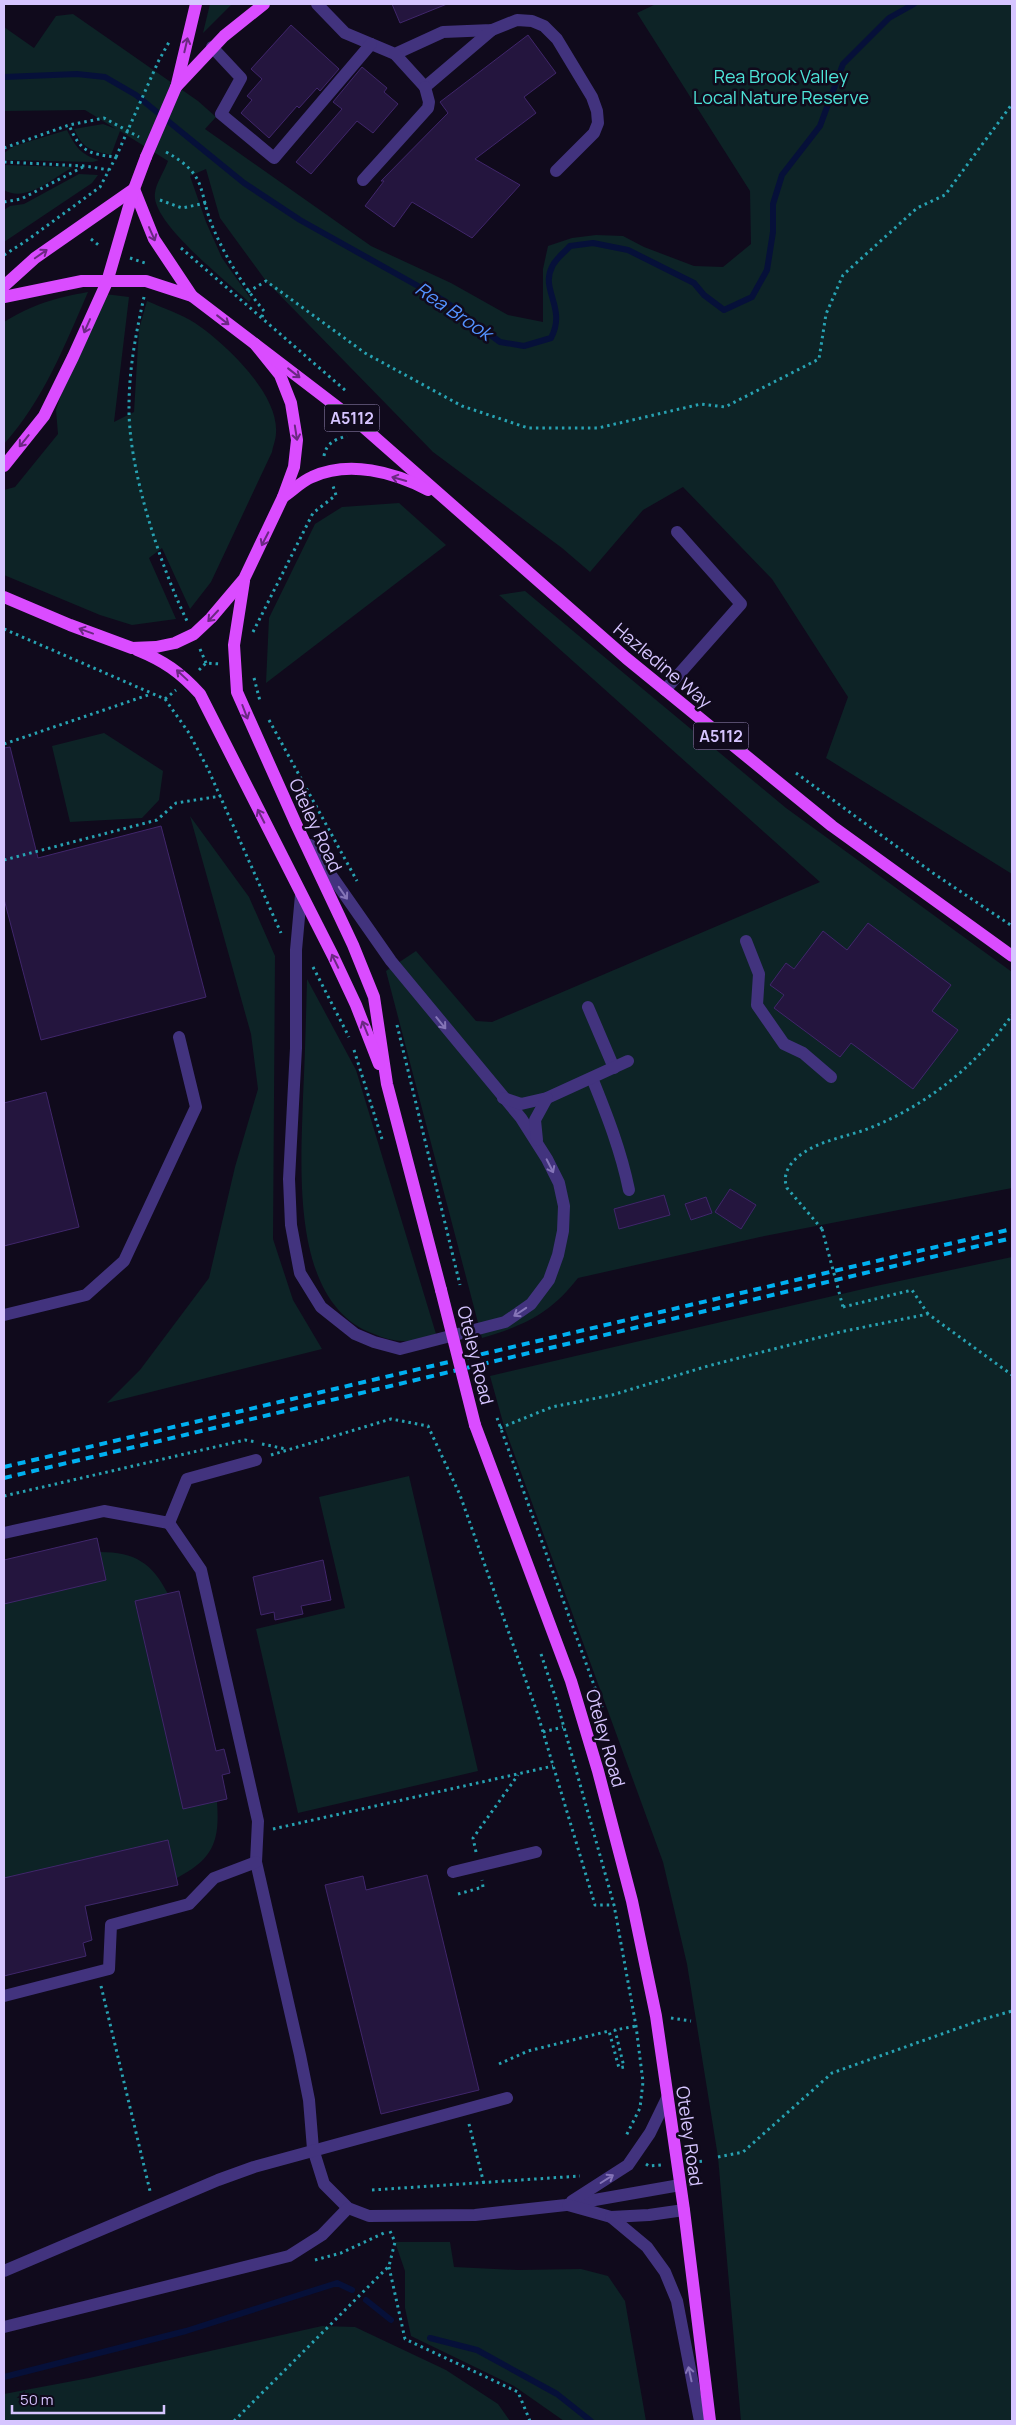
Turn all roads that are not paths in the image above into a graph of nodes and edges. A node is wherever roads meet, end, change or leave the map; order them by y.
1 (196, 4) edge
2 (264, 4) edge
3 (317, 4) edge
4 (492, 30) junction
5 (371, 44) junction
6 (212, 47) junction
7 (395, 54) junction
8 (176, 87) junction
9 (425, 87) junction
10 (556, 171) dead end
11 (363, 180) dead end
12 (134, 189) junction
13 (107, 282) junction
14 (4, 286) edge
15 (192, 296) junction
16 (4, 298) edge
17 (254, 344) junction
18 (4, 466) edge
19 (283, 497) junction
20 (444, 498) junction
21 (677, 532) dead end
22 (244, 579) junction
23 (4, 597) edge
24 (132, 648) junction
25 (665, 690) junction
26 (296, 824) junction
27 (300, 896) junction
28 (746, 941) dead end
29 (1012, 956) edge
30 (588, 1007) dead end
31 (179, 1037) dead end
32 (628, 1061) dead end
33 (614, 1068) junction
34 (831, 1077) dead end
35 (592, 1078) junction
36 (387, 1084) junction
37 (502, 1097) junction
38 (547, 1098) junction
39 (537, 1144) junction
40 (629, 1190) dead end
41 (4, 1315) edge
42 (256, 1460) dead end
43 (169, 1523) junction
44 (4, 1533) edge
45 (536, 1852) dead end
46 (256, 1862) junction
47 (453, 1872) dead end
48 (4, 1996) edge
49 (507, 2098) dead end
50 (667, 2098) junction
51 (313, 2150) junction
52 (680, 2185) junction
53 (566, 2205) junction
54 (348, 2208) junction
55 (684, 2210) junction
56 (611, 2217) junction
57 (4, 2271) edge
58 (4, 2327) edge
59 (700, 2421) edge
60 (710, 2421) edge

8 -> 1 main road
2 - 6 main road
3 - 5 street
4 - 7 street
4 - 9 street
4 - 10 street
5 - 6 street
5 - 7 street
6 - 8 main road
7 - 9 street
8 - 12 main road, bridge
9 - 11 street
12 - 13 main road
14 -> 12 main road
12 -> 15 main road
13 - 15 main road
13 - 16 main road
13 -> 18 main road
15 -> 17 main road
17 -> 19 main road
17 -> 20 main road, Hazledine Way / A5112
20 -> 19 main road, Hazledine Way / A5112
19 -> 22 main road
20 - 25 main road, Hazledine Way / A5112
21 - 25 street
22 -> 24 main road
22 -> 26 main road, Oteley Road
24 -> 23 main road, Oteley Road
27 -> 24 main road, Oteley Road
25 - 29 main road, Hazledine Way / A5112
26 - 36 main road, Oteley Road
26 -> 37 street
36 -> 27 main road, Oteley Road
39 -> 27 street
28 - 34 street
30 - 33 street
31 - 41 street
32 - 33 street
33 - 35 street
35 - 38 street
35 - 40 street
36 - 50 main road, Oteley Road, bridge
37 - 38 street
37 - 39 street
38 - 39 street
42 - 43 street
43 - 44 street
43 - 46 street
45 - 47 street
46 - 48 street
46 - 51 street
49 - 51 street
50 - 52 main road, Oteley Road
53 -> 50 street
51 - 54 street
51 - 57 street
52 - 53 street
52 - 55 main road, Oteley Road
53 - 54 street
53 - 56 street
54 - 58 street
55 - 56 street
55 - 60 main road, Oteley Road
59 -> 56 street

